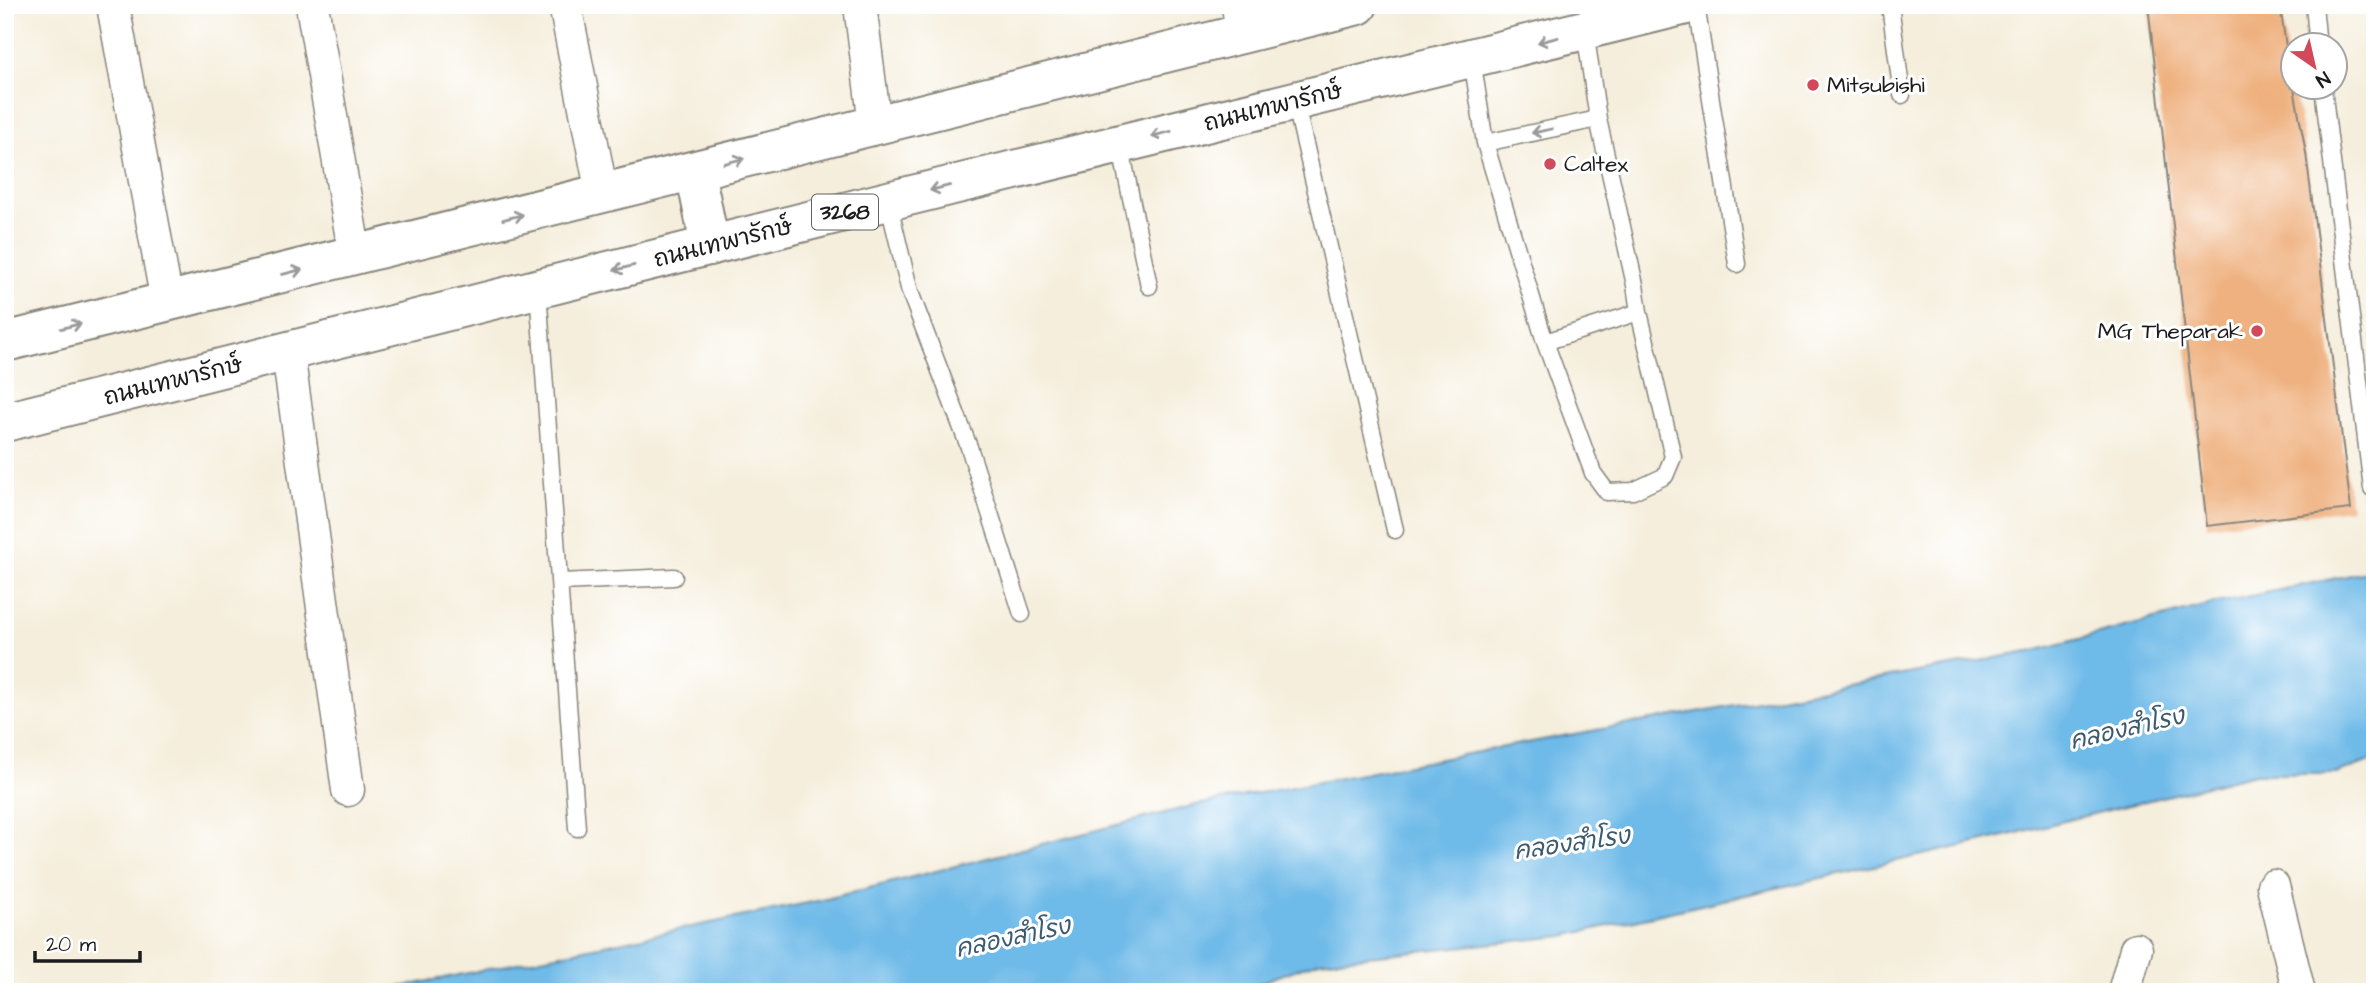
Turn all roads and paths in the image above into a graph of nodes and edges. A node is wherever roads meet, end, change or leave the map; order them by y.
1 (113, 5) edge
2 (312, 5) edge
3 (565, 5) edge
4 (860, 5) edge
5 (1358, 5) edge
6 (1686, 5) edge
7 (1696, 5) edge
8 (1891, 5) edge
9 (2314, 5) edge
10 (1240, 20) edge
11 (1585, 31) junction
12 (2317, 32) edge
13 (1472, 59) junction
14 (1902, 96) dead end
15 (1295, 101) junction
16 (2325, 102) edge
17 (1598, 119) junction
18 (875, 125) junction
19 (1485, 143) junction
20 (1120, 145) junction
21 (695, 172) junction
22 (602, 194) junction
23 (888, 201) junction
24 (710, 246) junction
25 (355, 256) junction
26 (1737, 264) dead end
27 (1149, 286) dead end
28 (538, 290) junction
29 (167, 302) junction
30 (1639, 312) junction
31 (5, 342) edge
32 (1545, 342) junction
33 (288, 353) junction
34 (5, 422) edge
35 (2372, 488) dead end
36 (1395, 530) dead end
37 (674, 577) dead end
38 (560, 582) junction
39 (1022, 614) dead end
40 (348, 790) dead end
41 (577, 828) dead end
42 (2273, 886) dead end
43 (2136, 949) dead end
44 (2124, 992) edge
45 (2299, 992) edge

1 - 29 street
2 - 25 street
3 - 22 street
4 - 18 street
5 - 10 main road
6 - 11 main road, ถนนเทพารักษ์ / 3268
7 - 26 lane
8 - 14 lane
9 - 12 lane
10 - 18 main road
11 -> 13 main road, ถนนเทพารักษ์ / 3268
11 - 17 lane
13 - 15 main road, ถนนเทพารักษ์ / 3268
13 - 19 lane
15 -> 20 main road, ถนนเทพารักษ์ / 3268
15 - 36 lane
16 - 35 lane
17 -> 19 lane
17 - 30 lane
21 -> 18 main road
19 - 32 lane
20 -> 23 main road, ถนนเทพารักษ์ / 3268
20 - 27 lane
21 - 22 main road
21 - 24 main road
25 -> 22 main road
23 - 24 main road, ถนนเทพารักษ์ / 3268
23 - 39 lane
24 -> 28 main road, ถนนเทพารักษ์ / 3268
29 -> 25 main road
28 - 33 main road, ถนนเทพารักษ์ / 3268
28 - 38 lane
31 -> 29 main road
30 - 32 lane
30 - 32 lane
33 - 34 main road, ถนนเทพารักษ์ / 3268
33 - 40 street
37 - 38 lane
38 - 41 lane
42 - 45 street
43 - 44 street

